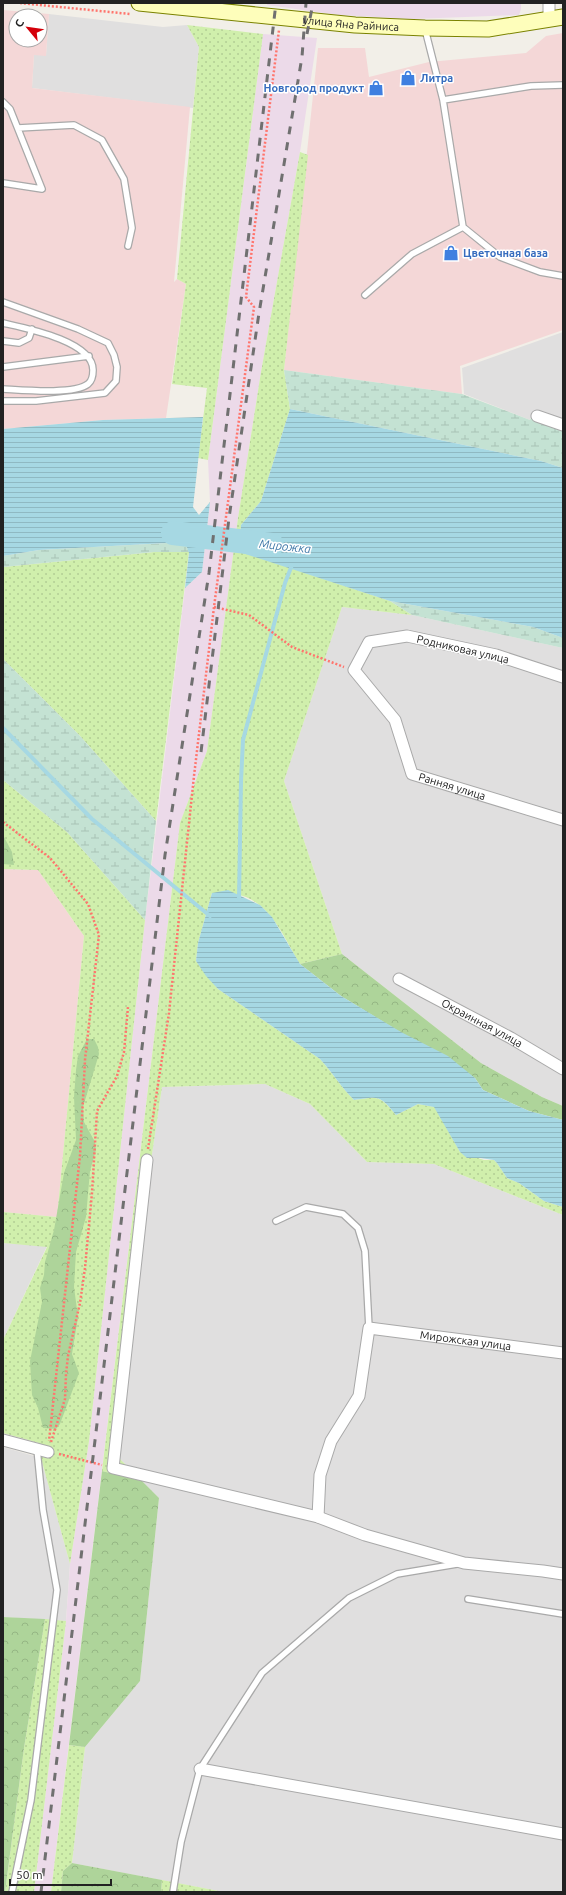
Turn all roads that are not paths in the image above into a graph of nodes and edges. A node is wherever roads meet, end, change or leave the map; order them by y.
1 (139, 3) edge
2 (549, 3) edge
3 (556, 18) edge
4 (425, 28) junction
5 (563, 85) edge
6 (443, 100) junction
7 (3, 102) edge
8 (18, 128) junction
9 (3, 183) edge
10 (463, 227) junction
11 (128, 246) dead end
12 (563, 276) edge
13 (365, 295) dead end
14 (3, 302) edge
15 (3, 323) edge
16 (32, 329) junction
17 (3, 341) edge
18 (88, 356) junction
19 (3, 367) edge
20 (3, 389) edge
21 (3, 401) edge
22 (537, 416) dead end
23 (563, 425) edge
24 (354, 670) joint
25 (563, 677) edge
26 (563, 820) edge
27 (399, 979) dead end
28 (563, 1069) edge
29 (147, 1160) road end
30 (276, 1221) dead end
31 (369, 1328) junction
32 (563, 1353) edge
33 (3, 1440) edge
34 (37, 1449) junction
35 (48, 1452) road end
36 (318, 1517) junction
37 (464, 1563) junction
38 (563, 1574) edge
39 (468, 1599) dead end
40 (563, 1614) edge
41 (200, 1770) junction
42 (563, 1834) edge
43 (12, 1892) edge
44 (173, 1892) edge

1 - 4 street, улица Яна Райниса
2 - 3 street
3 - 4 street, улица Яна Райниса
4 - 6 lane
5 - 6 lane
6 - 10 lane
7 - 8 lane
8 - 9 lane
8 - 11 lane
10 - 12 lane
10 - 13 lane
14 - 21 lane
15 - 16 lane
16 - 17 lane
16 - 18 lane
18 - 19 lane
18 - 20 lane
22 - 23 street
24 - 25 street, Родниковая улица
24 - 26 street, Ранняя улица
27 - 28 street, Окраинная улица
29 - 36 street
30 - 31 lane
31 - 32 street, Мирожская улица
31 - 36 street
33 - 34 street
34 - 35 street
34 - 43 lane
36 - 37 street
37 - 38 street
37 - 41 lane
39 - 40 lane
41 - 42 street
41 - 44 lane

